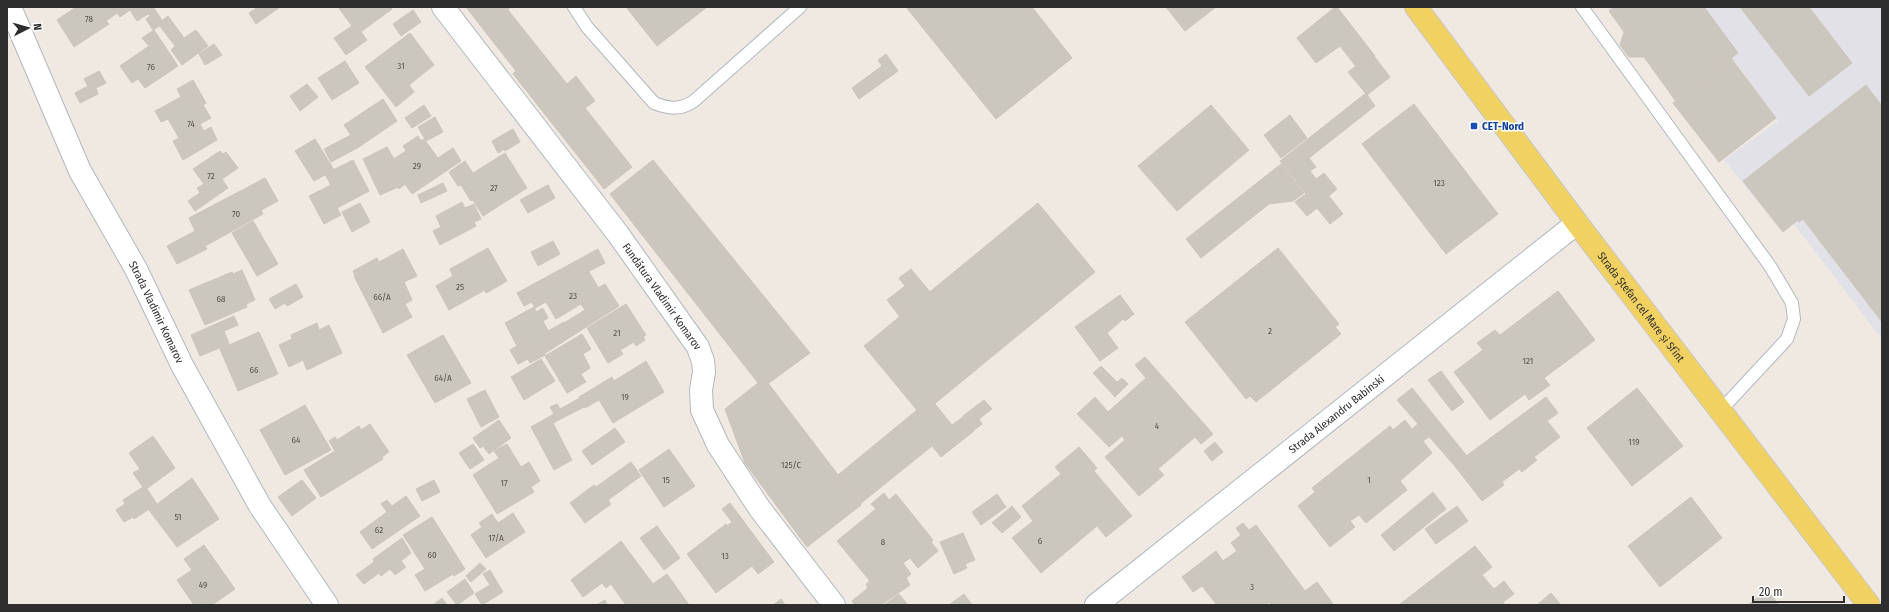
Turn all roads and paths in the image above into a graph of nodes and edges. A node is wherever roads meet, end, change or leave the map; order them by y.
1 (10, 7) edge
2 (443, 7) edge
3 (574, 7) edge
4 (800, 7) edge
5 (1416, 7) edge
6 (1582, 7) edge
7 (1577, 223) junction
8 (1720, 411) junction
9 (327, 605) edge
10 (834, 605) edge
11 (1096, 605) edge
12 (1869, 605) edge

1 - 9 street, Strada Vladimir Komarov
2 - 10 street, Fundătura Vladimir Komarov
3 - 4 lane
5 - 7 main road, Strada Ștefan cel Mare și Sfînt
6 - 8 lane
7 - 8 main road, Strada Ștefan cel Mare și Sfînt
7 - 11 street, Strada Alexandru Babinski
8 - 12 main road, Strada Ștefan cel Mare și Sfînt

